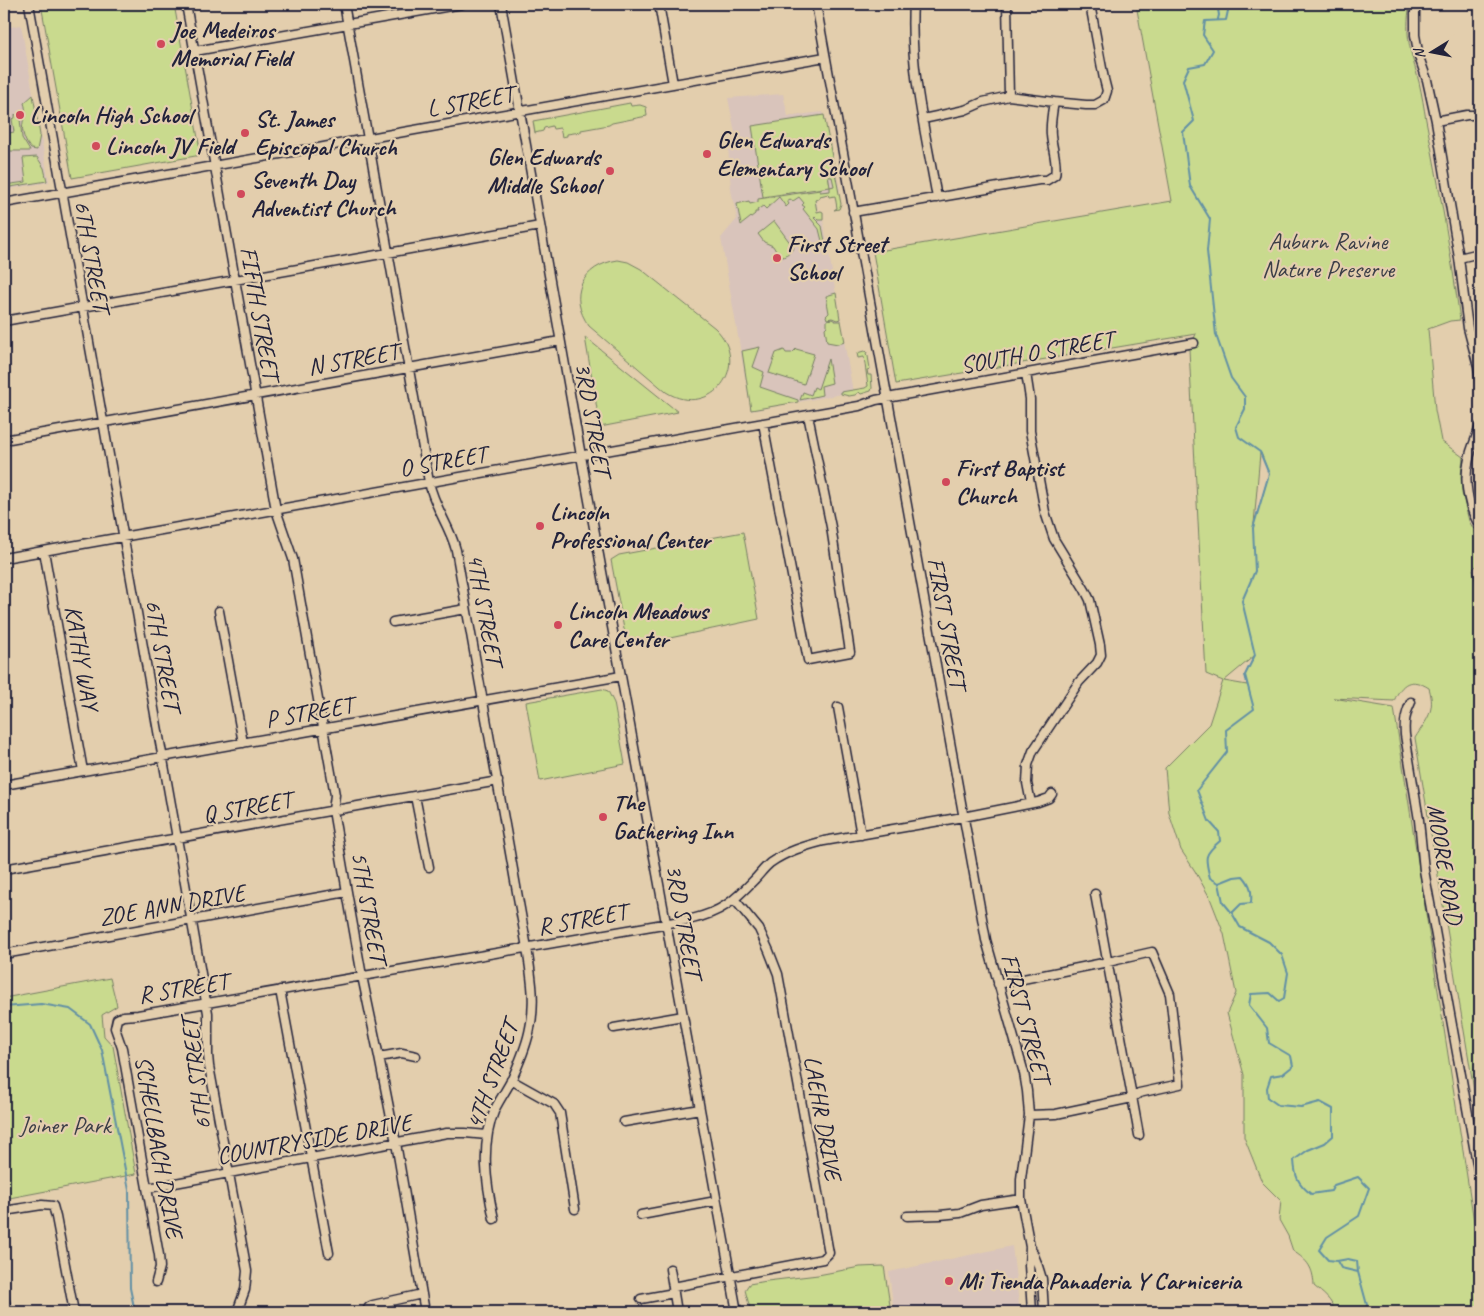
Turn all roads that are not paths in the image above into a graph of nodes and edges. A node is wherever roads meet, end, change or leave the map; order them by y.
1 (28, 4) edge
2 (186, 4) edge
3 (344, 4) edge
4 (462, 4) edge
5 (501, 4) edge
6 (659, 4) edge
7 (816, 4) edge
8 (913, 4) edge
9 (1007, 4) edge
10 (1090, 4) edge
11 (1416, 4) edge
12 (347, 24) junction
13 (195, 52) junction
14 (825, 57) junction
15 (673, 84) junction
16 (1008, 96) junction
17 (1054, 102) junction
18 (520, 111) junction
19 (1480, 115) edge
20 (923, 119) junction
21 (1436, 121) junction
22 (368, 138) junction
23 (215, 165) junction
24 (62, 193) junction
25 (937, 198) junction
26 (4, 203) edge
27 (854, 212) junction
28 (540, 226) junction
29 (388, 253) junction
30 (1480, 253) edge
31 (1459, 258) junction
32 (235, 280) junction
33 (83, 307) junction
34 (4, 321) edge
35 (560, 341) junction
36 (1194, 343) dead end
37 (408, 368) junction
38 (1026, 373) junction
39 (1480, 382) edge
40 (255, 395) junction
41 (887, 398) junction
42 (808, 415) junction
43 (103, 422) junction
44 (763, 423) junction
45 (1480, 426) edge
46 (4, 440) edge
47 (581, 456) junction
48 (429, 482) junction
49 (276, 510) junction
50 (1480, 526) edge
51 (123, 537) junction
52 (44, 551) junction
53 (4, 558) edge
54 (466, 609) junction
55 (219, 611) dead end
56 (393, 622) dead end
57 (621, 676) junction
58 (483, 700) junction
59 (1410, 702) dead end
60 (838, 707) dead end
61 (324, 728) junction
62 (243, 742) junction
63 (163, 757) junction
64 (83, 771) junction
65 (498, 781) junction
66 (4, 785) edge
67 (1052, 794) dead end
68 (415, 796) junction
69 (1031, 803) junction
70 (333, 810) junction
71 (963, 817) junction
72 (861, 835) junction
73 (176, 838) junction
74 (429, 868) dead end
75 (4, 869) edge
76 (347, 892) junction
77 (1095, 894) dead end
78 (735, 900) junction
79 (192, 920) junction
80 (666, 924) junction
81 (527, 947) junction
82 (4, 954) edge
83 (1108, 962) junction
84 (362, 976) junction
85 (998, 984) junction
86 (280, 990) junction
87 (206, 1003) junction
88 (683, 1016) junction
89 (117, 1019) joint
90 (614, 1028) dead end
91 (416, 1056) dead end
92 (380, 1057) junction
93 (511, 1080) junction
94 (1132, 1098) junction
95 (700, 1109) junction
96 (1029, 1115) junction
97 (624, 1122) dead end
98 (1139, 1135) dead end
99 (487, 1136) junction
100 (396, 1143) junction
101 (312, 1159) junction
102 (229, 1174) junction
103 (1480, 1180) edge
104 (148, 1188) junction
105 (1021, 1199) junction
106 (716, 1201) junction
107 (575, 1209) dead end
108 (4, 1211) edge
109 (641, 1215) dead end
110 (907, 1216) dead end
111 (494, 1219) dead end
112 (1030, 1246) junction
113 (329, 1253) dead end
114 (670, 1269) dead end
115 (730, 1276) junction
116 (156, 1282) dead end
117 (674, 1290) junction
118 (422, 1294) junction
119 (4, 1297) edge
120 (641, 1299) dead end
121 (6, 1312) edge
122 (74, 1312) edge
123 (237, 1312) edge
124 (366, 1312) edge
125 (425, 1312) edge
126 (677, 1312) edge
127 (737, 1312) edge
128 (1032, 1312) edge
129 (1044, 1312) edge

1 - 24 street, 6TH STREET
2 - 13 street, FIFTH STREET
3 - 12 street, 4TH STREET
4 - 12 street
5 - 18 street, 3RD STREET
6 - 15 street
7 - 14 street, FIRST STREET
8 - 20 street
9 - 16 street
10 - 17 street
11 - 21 street
12 - 13 street
12 - 22 street, 4TH STREET
13 - 23 street, FIFTH STREET
14 - 15 street, L STREET
14 - 27 street, FIRST STREET
15 - 18 street, L STREET
16 - 17 street
16 - 20 street
17 - 25 street
18 - 22 street, L STREET
18 - 28 street, 3RD STREET
19 - 21 street
20 - 25 street
21 - 31 street
22 - 23 street, L STREET
22 - 29 street, 4TH STREET
23 - 24 street, L STREET
23 - 32 street, FIFTH STREET
24 - 26 street, L STREET
24 - 33 street, 6TH STREET
25 - 27 street
27 - 41 street, FIRST STREET
28 - 29 street
28 - 35 street, 3RD STREET
29 - 32 street
29 - 37 street, 4TH STREET
30 - 31 street
31 - 39 street
32 - 33 street
32 - 40 street, FIFTH STREET
33 - 34 street
33 - 43 street, 6TH STREET
35 - 37 street, N STREET
35 - 47 street, 3RD STREET
36 - 38 street, SOUTH O STREET
37 - 40 street, N STREET
37 - 48 street, 4TH STREET
38 - 41 street, SOUTH O STREET
38 - 69 street
40 - 43 street, N STREET
40 - 49 street, FIFTH STREET
41 - 42 street, O STREET
41 - 71 street, FIRST STREET
42 - 44 street, O STREET
42 - 44 street
43 - 46 street, N STREET
43 - 51 street, 6TH STREET
44 - 47 street, O STREET
45 - 50 street
47 - 48 street, O STREET
47 - 57 street, 3RD STREET
48 - 49 street, O STREET
48 - 54 street, 4TH STREET
49 - 51 street, O STREET
49 - 61 street, 5TH STREET
51 - 52 street, O STREET
51 - 63 street, 6TH STREET
52 - 53 street, O STREET
52 - 64 street, KATHY WAY
54 - 56 street
54 - 58 street, 4TH STREET
55 - 62 street
57 - 58 street, P STREET
57 - 80 street, 3RD STREET
58 - 61 street, P STREET
58 - 65 street, 4TH STREET
59 - 103 street, MOORE ROAD
60 - 72 street
61 - 62 street, P STREET
61 - 70 street, 5TH STREET
62 - 63 street, P STREET
63 - 64 street, P STREET
63 - 73 street, 6TH STREET
64 - 66 street, P STREET
65 - 68 street, Q STREET
65 - 81 street, 4TH STREET
67 - 69 street, R STREET
68 - 70 street, Q STREET
68 - 74 street
69 - 71 street, R STREET
70 - 73 street, Q STREET
70 - 76 street, 5TH STREET
71 - 72 street, R STREET
71 - 85 street, FIRST STREET
72 - 78 street, R STREET
73 - 75 street, Q STREET
73 - 79 street, 6TH STREET
76 - 79 street, ZOE ANN DRIVE
76 - 84 street, 5TH STREET
77 - 83 street
78 - 80 street, R STREET
78 - 115 street, LAEHR DRIVE
79 - 82 street, ZOE ANN DRIVE
79 - 87 street, 6TH STREET
80 - 81 street, R STREET
80 - 88 street, 3RD STREET
81 - 84 street, R STREET
81 - 93 street, 4TH STREET
83 - 85 street
83 - 94 street
83 - 94 street
84 - 86 street, R STREET
84 - 92 street, 5TH STREET
85 - 96 street, FIRST STREET
86 - 87 street, R STREET
86 - 101 street
87 - 89 street, R STREET
87 - 102 street, 6TH STREET
88 - 90 street
88 - 95 street, 3RD STREET
89 - 104 street, SCHELLBACH DRIVE
91 - 92 street
92 - 100 street, 5TH STREET
93 - 99 street, 4TH STREET
93 - 107 street
94 - 96 street
94 - 98 street
95 - 97 street
95 - 106 street, 3RD STREET
96 - 105 street, FIRST STREET
99 - 100 street, COUNTRYSIDE DRIVE
99 - 111 street, 4TH STREET
100 - 101 street, COUNTRYSIDE DRIVE
100 - 118 street, 5TH STREET
101 - 102 street, COUNTRYSIDE DRIVE
101 - 113 street
102 - 104 street, COUNTRYSIDE DRIVE
102 - 123 street, 6TH STREET
104 - 116 street, SCHELLBACH DRIVE
105 - 110 street
105 - 112 street, FIRST STREET
106 - 109 street
106 - 115 street, 3RD STREET
108 - 122 street
112 - 128 street
112 - 129 street
114 - 117 street
115 - 117 street
115 - 127 street, 3RD STREET
117 - 120 street
117 - 126 street
118 - 124 street
118 - 125 street, 5TH STREET
119 - 121 street

